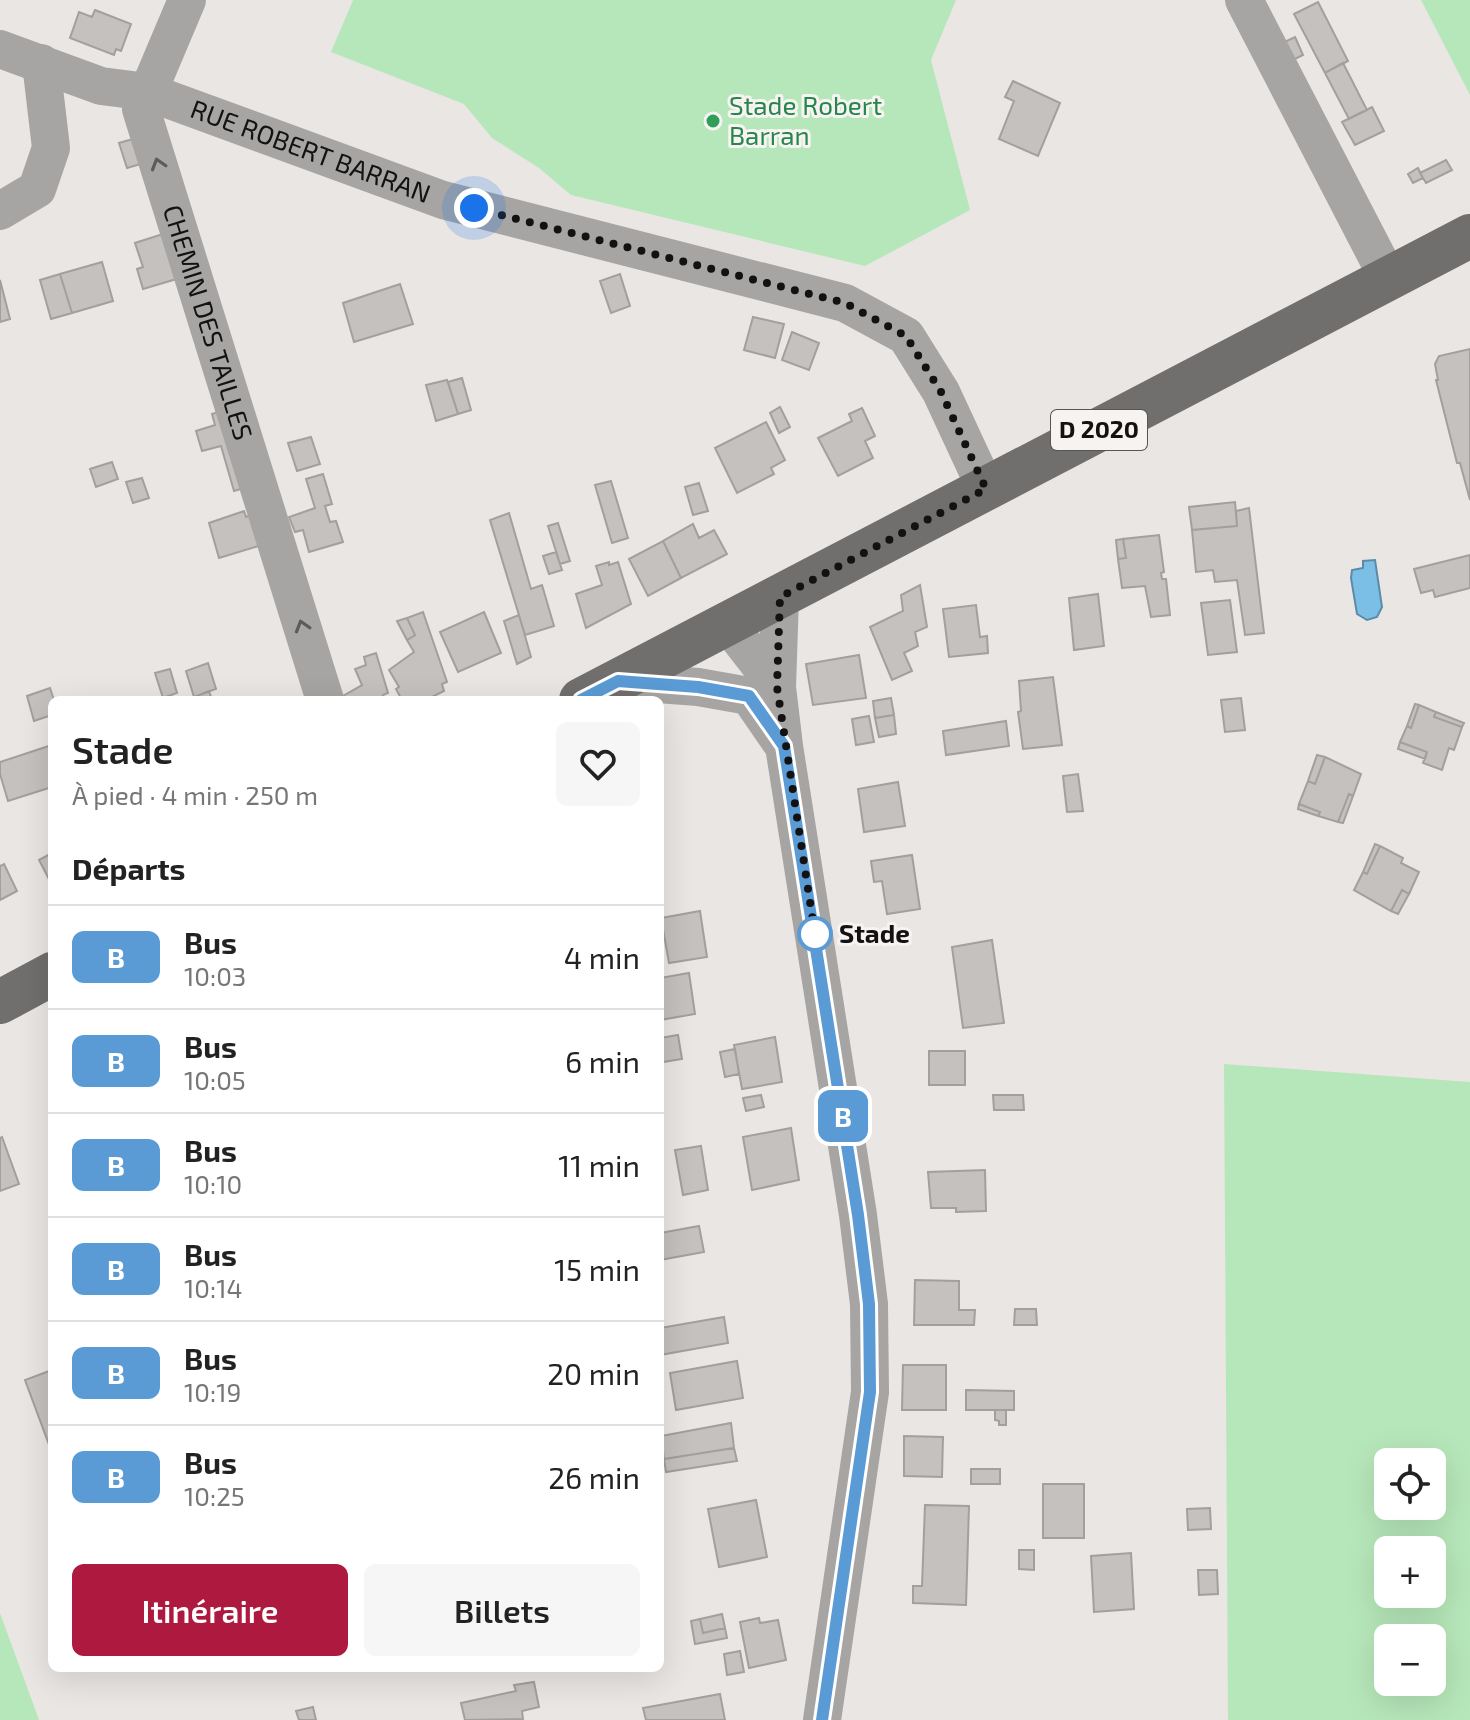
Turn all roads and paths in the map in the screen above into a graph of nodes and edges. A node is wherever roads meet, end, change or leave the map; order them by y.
1 (187, 0) edge
2 (1244, 0) edge
3 (0, 49) edge
4 (41, 63) junction
5 (148, 92) junction
6 (0, 211) edge
7 (1470, 236) edge
8 (1388, 278) junction
9 (986, 489) junction
10 (780, 597) junction
11 (728, 624) junction
12 (600, 691) edge
13 (763, 692) junction
14 (324, 696) edge
15 (48, 976) edge
16 (0, 1002) edge
17 (822, 1720) edge

1 - 5 street
2 - 8 street
3 - 4 street
4 - 5 street
4 - 6 street
5 - 9 street, RUE ROBERT BARRAN
14 -> 5 street, CHEMIN DES TAILLES
7 - 8 main road, D 2020
8 - 9 main road, D 2020
9 - 10 main road, D 2020
10 - 11 main road, D 2020
10 - 13 street
11 - 12 main road, D 2020
11 - 13 street
12 - 13 street
13 - 17 street
15 - 16 main road

